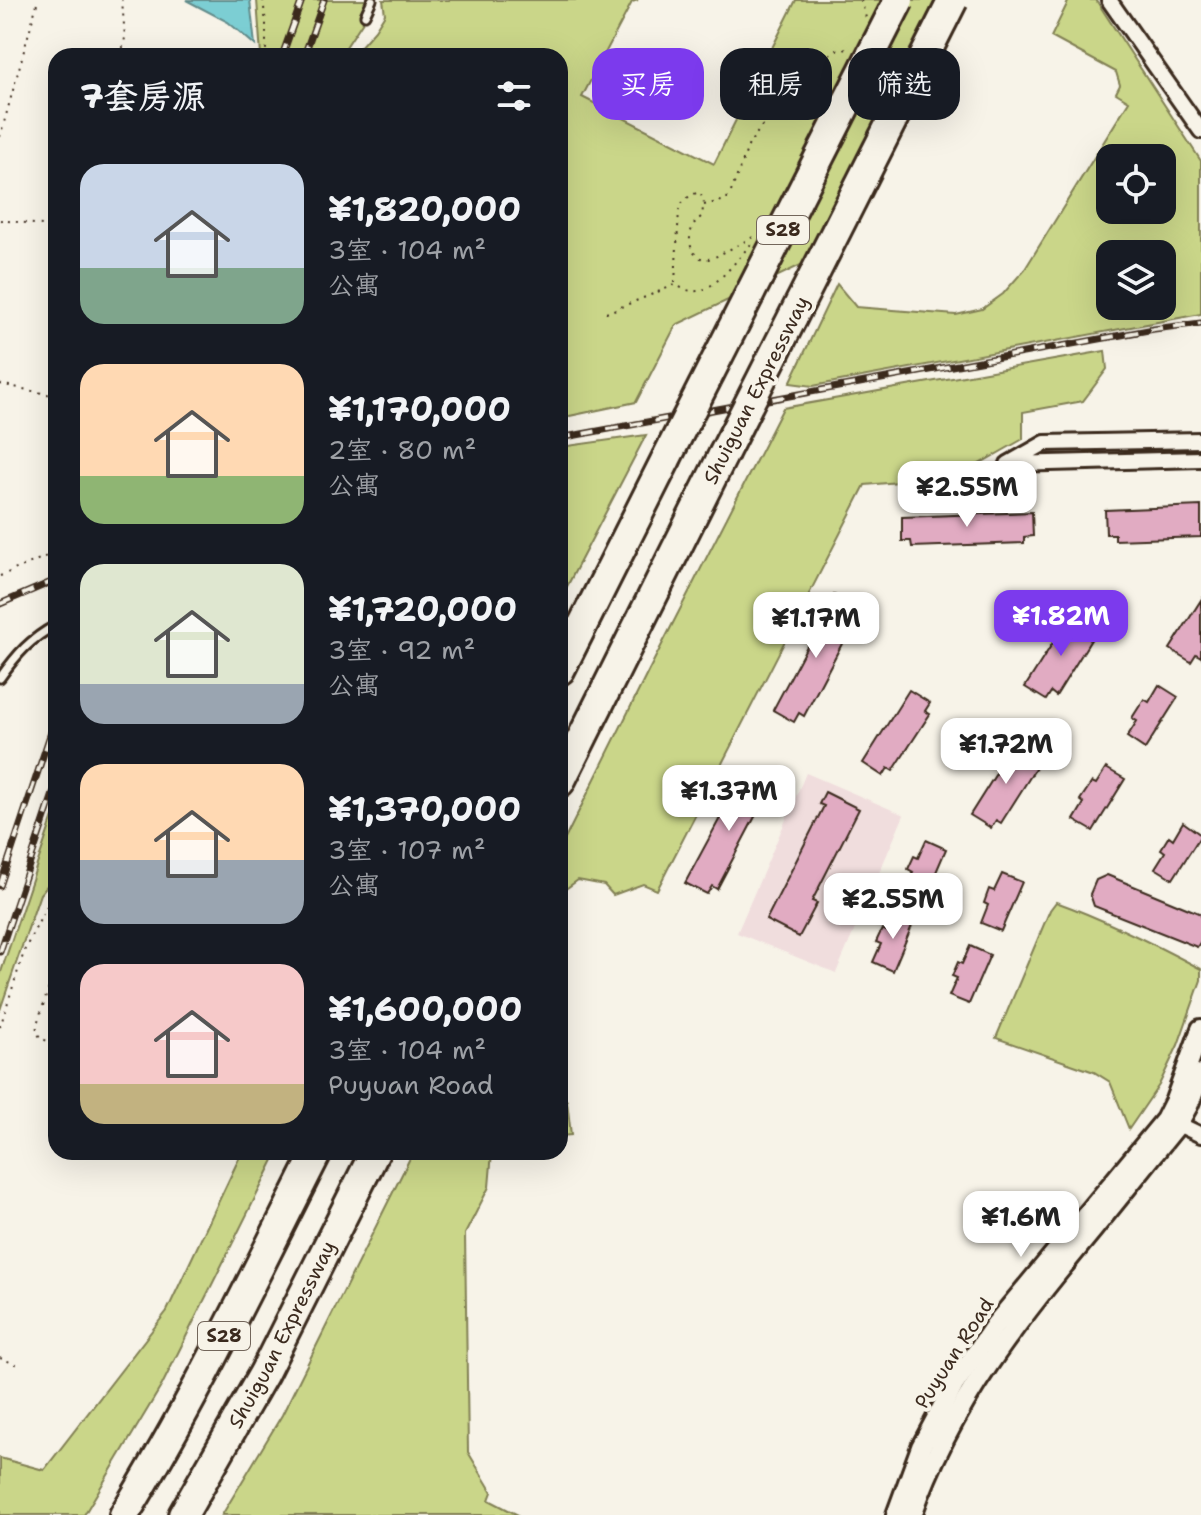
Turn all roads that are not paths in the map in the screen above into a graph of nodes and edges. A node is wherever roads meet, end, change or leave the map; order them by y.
1 (372, 0) edge
2 (899, 0) edge
3 (953, 0) edge
4 (1109, 0) edge
5 (365, 15) dead end
6 (1201, 131) edge
7 (1201, 440) edge
8 (1201, 459) edge
9 (48, 630) edge
10 (568, 654) edge
11 (0, 678) edge
12 (568, 766) edge
13 (1201, 1029) edge
14 (1201, 1074) edge
15 (1171, 1122) junction
16 (1201, 1135) edge
17 (313, 1160) edge
18 (371, 1160) edge
19 (124, 1515) edge
20 (183, 1515) edge
21 (896, 1515) edge
22 (912, 1515) edge

1 - 5 lane
2 - 10 highway, S28, bridge
3 - 12 highway, Shuiguan Expressway / S28, bridge
4 - 6 street
7 - 8 street
9 - 11 lane
13 - 15 street, Puyuan Road
14 - 15 street, Puyuan Road
15 - 16 street
15 - 21 street, Puyuan Road
15 - 22 street, Puyuan Road
17 - 19 highway, S28
18 - 20 highway, Shuiguan Expressway / S28

